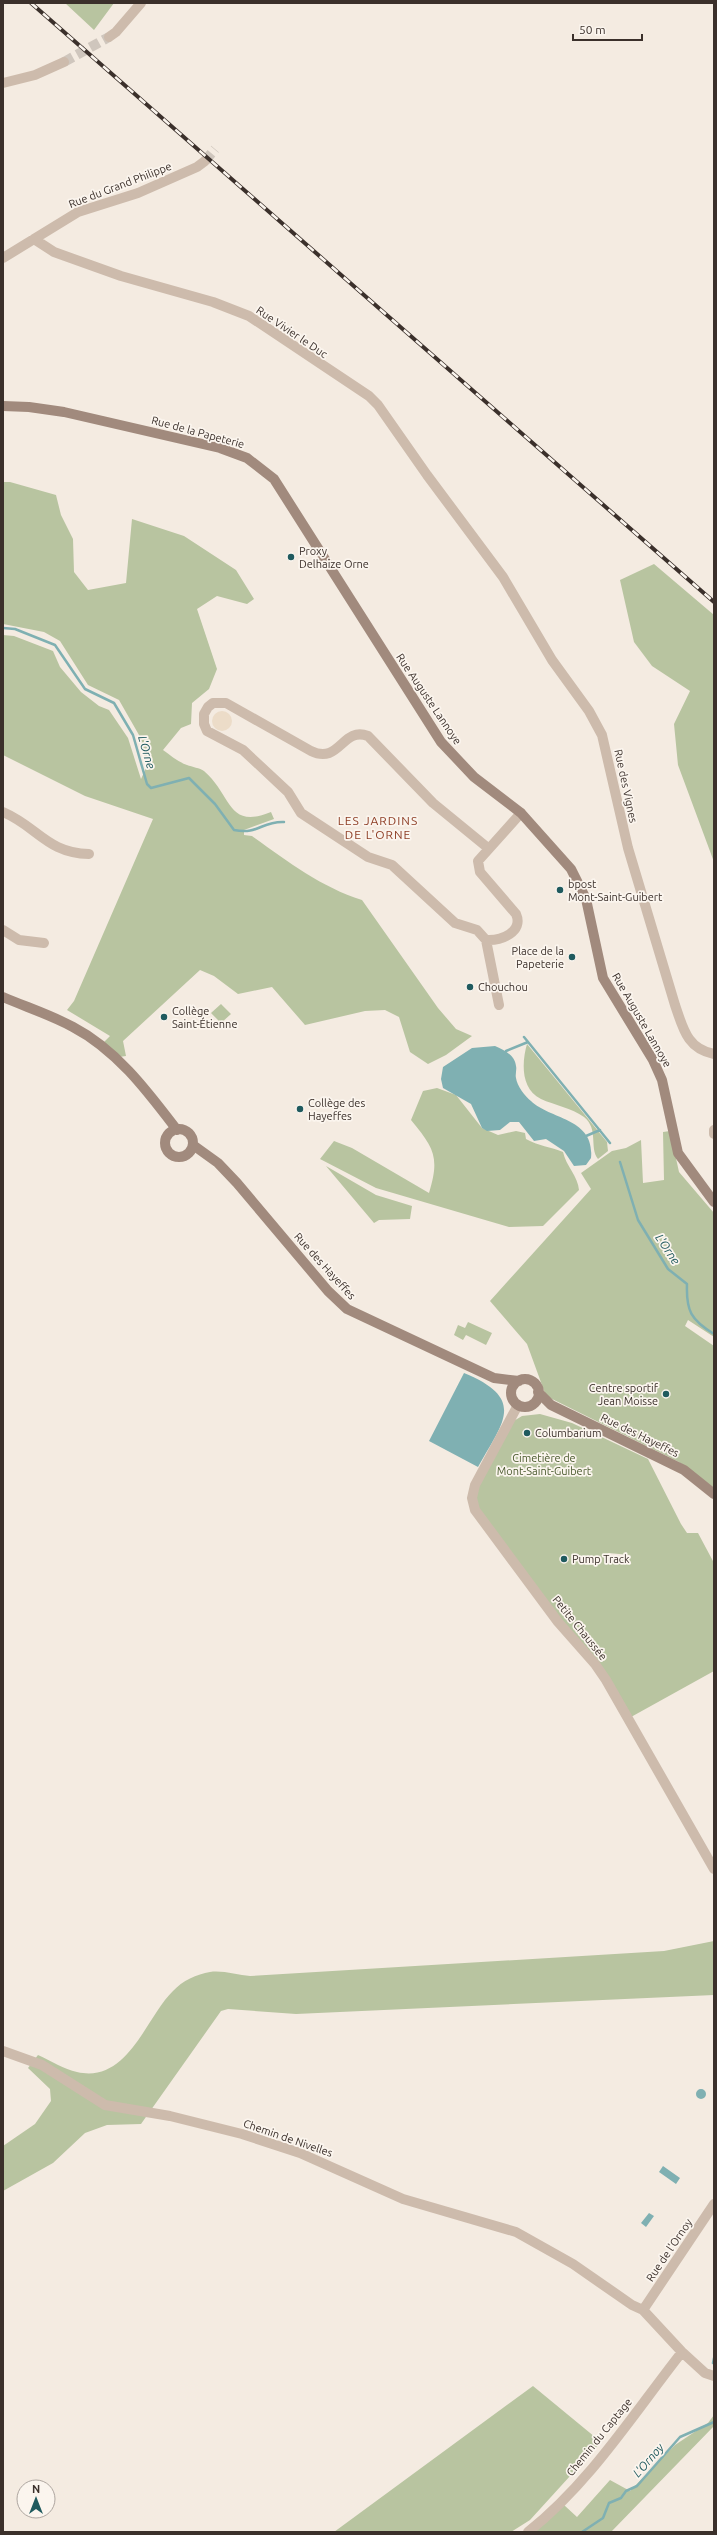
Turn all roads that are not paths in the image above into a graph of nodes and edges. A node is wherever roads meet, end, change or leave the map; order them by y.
1 (141, 3) edge
2 (109, 37) tunnel mouth
3 (64, 62) tunnel mouth
4 (3, 83) edge
5 (204, 161) tunnel mouth
6 (34, 239) junction
7 (3, 258) edge
8 (3, 406) edge
9 (474, 536) joint
10 (344, 590) joint
11 (3, 812) edge
12 (521, 813) junction
13 (488, 848) junction
14 (90, 854) dead end
15 (3, 930) edge
16 (486, 940) junction
17 (44, 943) dead end
18 (3, 997) edge
19 (498, 1005) dead end
20 (714, 1054) edge
21 (165, 1113) junction
22 (177, 1130) junction
23 (714, 1130) edge
24 (714, 1134) edge
25 (167, 1136) junction
26 (191, 1149) junction
27 (714, 1202) edge
28 (494, 1378) junction
29 (519, 1381) junction
30 (538, 1392) junction
31 (511, 1396) junction
32 (518, 1405) junction
33 (533, 1405) junction
34 (551, 1405) junction
35 (714, 1494) edge
36 (714, 1869) edge
37 (3, 2051) edge
38 (714, 2204) edge
39 (643, 2310) junction
40 (682, 2352) junction
41 (714, 2376) edge
42 (528, 2532) edge

1 - 2 street
3 - 4 street
5 - 6 street, Rue du Grand Philippe
6 - 7 street, Rue du Grand Philippe
6 - 9 street, Rue Vivier le Duc
8 - 10 street, Rue de la Papeterie
9 - 20 street, Rue des Vignes
10 - 12 street, Rue Auguste Lannoye
11 - 14 street
12 - 13 street
12 - 27 street, Rue Auguste Lannoye
13 - 16 street
13 - 16 street
15 - 17 street
16 - 19 street
18 - 21 street
21 - 22 street
21 - 25 street
22 - 25 street
22 - 26 street
23 - 24 street
25 - 26 street
26 - 28 street, Rue des Hayeffes
28 - 29 street, Rue des Hayeffes
28 - 31 street, Rue des Hayeffes
29 - 30 street
29 - 31 street
30 - 33 street
30 - 34 street, Rue des Hayeffes
31 - 32 street
32 - 33 street
32 - 36 street, Petite Chaussée
33 - 34 street, Rue des Hayeffes
34 - 35 street, Rue des Hayeffes
37 - 39 street, Chemin de Nivelles
38 - 39 street, Rue de l'Ornoy
39 - 40 street, Chemin de Nivelles
40 - 41 street, Chemin de Nivelles
40 - 42 street, Chemin du Captage

